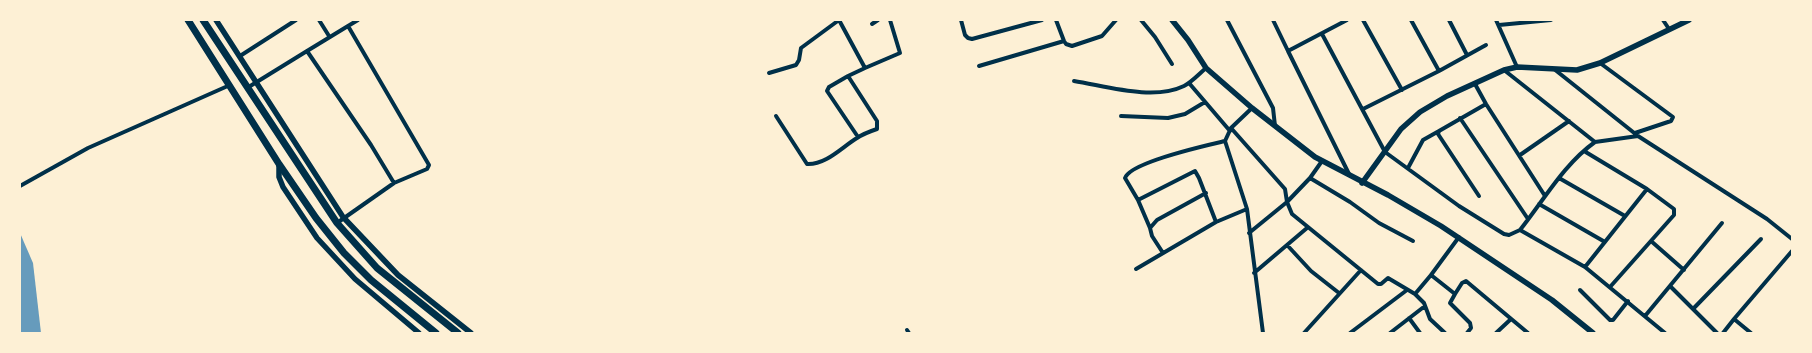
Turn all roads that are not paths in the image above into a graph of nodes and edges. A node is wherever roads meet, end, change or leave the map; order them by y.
1 (188, 20) edge
2 (203, 20) edge
3 (216, 20) edge
4 (296, 20) edge
5 (319, 20) edge
6 (358, 20) edge
7 (839, 20) edge
8 (878, 20) edge
9 (890, 20) edge
10 (961, 20) edge
11 (1042, 20) edge
12 (1056, 20) edge
13 (1116, 20) edge
14 (1141, 20) edge
15 (1172, 20) edge
16 (1227, 20) edge
17 (1273, 20) edge
18 (1347, 20) edge
19 (1363, 20) edge
20 (1411, 20) edge
21 (1449, 20) edge
22 (1496, 20) edge
23 (1551, 20) edge
24 (1663, 20) edge
25 (1689, 20) edge
26 (872, 24) dead end
27 (1499, 25) junction
28 (348, 26) junction
29 (1669, 29) junction
30 (1322, 34) junction
31 (329, 36) junction
32 (1064, 41) junction
33 (1486, 45) dead end
34 (307, 51) junction
35 (1288, 51) junction
36 (1467, 55) junction
37 (240, 56) junction
38 (1600, 63) junction
39 (1172, 64) dead end
40 (979, 66) dead end
41 (1517, 67) junction
42 (865, 68) junction
43 (1206, 68) junction
44 (1554, 68) junction
45 (1504, 70) junction
46 (1439, 71) junction
47 (769, 73) dead end
48 (848, 76) junction
49 (1074, 81) dead end
50 (256, 82) junction
51 (1189, 83) junction
52 (1475, 84) junction
53 (230, 85) junction
54 (247, 88) junction
55 (1402, 90) junction
56 (1205, 102) junction
57 (1486, 104) junction
58 (1252, 108) junction
59 (1363, 109) junction
60 (776, 116) dead end
61 (1121, 116) dead end
62 (1460, 118) junction
63 (1569, 121) junction
64 (1275, 126) junction
65 (1230, 130) junction
66 (1439, 131) junction
67 (1637, 134) junction
68 (858, 137) junction
69 (1225, 141) junction
70 (1595, 142) junction
71 (1584, 151) junction
72 (1385, 152) junction
73 (1520, 155) junction
74 (1322, 161) junction
75 (279, 164) junction
76 (1408, 168) junction
77 (1350, 176) junction
78 (1310, 178) junction
79 (1559, 178) junction
80 (394, 183) junction
81 (1362, 183) junction
82 (20, 186) edge
83 (1647, 189) junction
84 (1206, 193) junction
85 (1479, 196) dead end
86 (1545, 196) junction
87 (1138, 200) junction
88 (1287, 202) junction
89 (1539, 204) junction
90 (1247, 209) junction
91 (1625, 216) junction
92 (344, 218) junction
93 (1528, 219) junction
94 (1216, 222) junction
95 (337, 223) junction
96 (1722, 223) dead end
97 (1150, 228) junction
98 (1307, 228) junction
99 (1520, 230) junction
100 (1249, 233) junction
101 (1459, 237) junction
102 (1761, 238) dead end
103 (1792, 239) edge
104 (1651, 241) junction
105 (1413, 242) dead end
106 (1605, 242) junction
107 (1287, 245) junction
108 (1792, 251) edge
109 (1163, 253) junction
110 (1584, 267) junction
111 (1136, 269) dead end
112 (1361, 270) junction
113 (1684, 270) junction
114 (1254, 273) junction
115 (1431, 274) junction
116 (1670, 286) junction
117 (1610, 287) junction
118 (1407, 290) junction
119 (1580, 290) dead end
120 (1339, 293) junction
121 (1415, 294) junction
122 (1455, 294) junction
123 (1628, 301) junction
124 (1425, 306) junction
125 (1693, 309) junction
126 (1645, 316) junction
127 (1409, 318) junction
128 (1510, 319) junction
129 (1734, 319) junction
130 (419, 333) edge
131 (436, 333) edge
132 (458, 333) edge
133 (471, 333) edge
134 (1263, 333) edge
135 (1304, 333) edge
136 (1350, 333) edge
137 (1390, 333) edge
138 (1420, 333) edge
139 (1445, 333) edge
140 (1466, 333) edge
141 (1496, 333) edge
142 (1528, 333) edge
143 (1593, 333) edge
144 (1665, 333) edge
145 (1717, 333) edge
146 (1723, 333) edge
147 (1751, 333) edge

1 - 53 main road
2 - 54 main road
3 - 37 street
4 - 37 street
5 - 31 street
6 - 28 street
7 - 42 street
7 - 47 street
8 - 26 street
9 - 42 street
10 - 11 street
12 - 32 street
13 - 32 street
14 - 39 street
15 - 43 street
16 - 64 street
17 - 35 street
18 - 30 street
19 - 55 street
20 - 46 street
21 - 36 street
22 - 27 street
23 - 27 street
24 - 29 street
25 - 29 street
27 - 41 street
28 - 31 street
28 - 80 street
29 - 38 street
30 - 35 street
30 - 59 street
31 - 34 street
32 - 40 street
33 - 36 street
34 - 50 street
34 - 80 street
35 - 77 street
36 - 46 street
37 - 50 street
38 - 44 street
38 - 67 street
41 - 44 street
41 - 45 street
42 - 48 street
43 - 51 street
43 - 58 street
44 - 67 street
45 - 52 street
45 - 63 street
46 - 55 street
48 - 68 street
48 - 68 street
49 - 51 street
50 - 54 street
50 - 92 street
51 - 56 street
52 - 57 street
52 - 72 street
53 - 75 main road
53 - 82 street
54 - 95 main road
55 - 59 street
56 - 61 street
56 - 65 street
57 - 62 street
57 - 73 street
58 - 64 street
58 - 65 street
59 - 72 street
60 - 68 street
62 - 66 street
62 - 93 street
63 - 70 street
63 - 73 street
64 - 74 street
65 - 69 street
65 - 88 street
66 - 76 street
66 - 85 street
67 - 70 street
67 - 103 street
69 - 87 street
69 - 90 street
70 - 71 street
71 - 79 street
71 - 83 street
72 - 76 street
72 - 81 street
73 - 86 street
74 - 77 street
74 - 78 street
75 - 130 street
75 - 131 main road
76 - 99 street
77 - 81 street
78 - 88 street
78 - 105 street
79 - 86 street
79 - 91 street
80 - 92 street
81 - 101 street
83 - 91 street
83 - 104 street
84 - 87 street
84 - 94 street
84 - 97 street
86 - 89 street
87 - 97 street
88 - 98 street
88 - 100 street
89 - 93 street
89 - 106 street
90 - 94 street
90 - 100 street
91 - 106 street
92 - 95 street
92 - 133 street
93 - 99 street
94 - 109 street
95 - 132 main road
96 - 113 street
97 - 109 street
98 - 107 street
98 - 112 street
99 - 110 street
100 - 114 street
101 - 115 street
101 - 143 street
102 - 125 street
104 - 113 street
104 - 117 street
106 - 110 street
107 - 114 street
107 - 120 street
108 - 129 street
109 - 111 street
110 - 117 street
112 - 118 street
112 - 120 street
113 - 116 street
114 - 134 street
115 - 121 street
115 - 122 street
116 - 125 street
116 - 126 street
117 - 123 street
118 - 121 street
118 - 136 street
119 - 123 street
120 - 135 street
121 - 124 street
122 - 128 street
122 - 140 street
123 - 126 street
124 - 127 street
124 - 139 street
125 - 145 street
126 - 144 street
127 - 137 street
127 - 138 street
128 - 141 street
128 - 142 street
129 - 146 street
129 - 147 street

